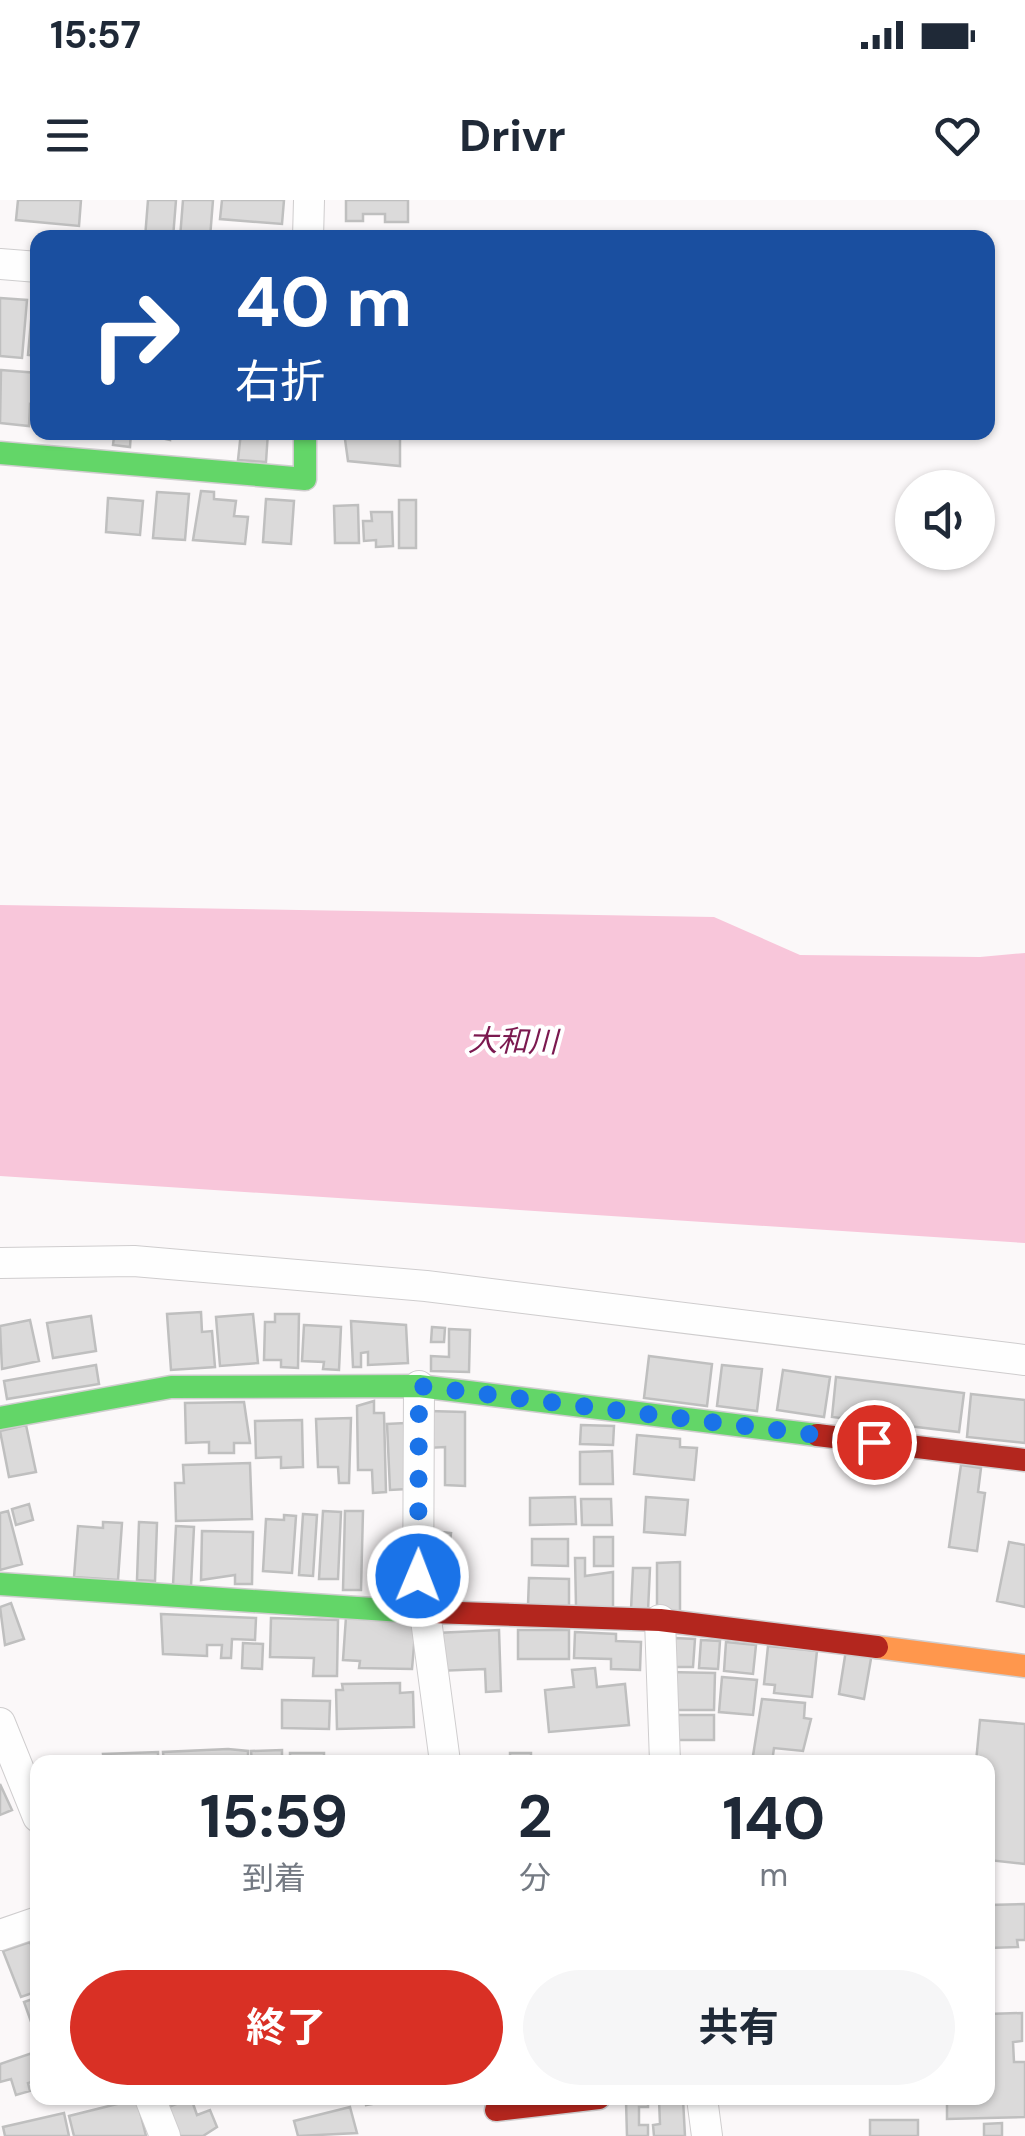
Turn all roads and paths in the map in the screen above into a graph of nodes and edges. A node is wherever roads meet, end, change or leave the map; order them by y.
1 (309, 200) edge
2 (308, 230) edge
3 (0, 264) edge
4 (30, 266) edge
5 (305, 440) edge
6 (0, 453) edge
7 (0, 1264) edge
8 (1025, 1360) edge
9 (419, 1386) junction
10 (0, 1418) edge
11 (1025, 1460) edge
12 (0, 1584) edge
13 (422, 1612) junction
14 (660, 1620) junction
15 (1025, 1666) edge
16 (0, 1723) edge
17 (444, 1755) edge
18 (665, 1755) edge
19 (30, 1796) edge
20 (30, 1925) edge
21 (0, 1935) edge
22 (153, 2105) edge
23 (557, 2105) edge
24 (703, 2105) edge
25 (496, 2115) edge
26 (165, 2136) edge
27 (707, 2136) edge

1 - 2 street
3 - 4 street
5 - 6 street
7 - 8 street
9 - 10 street
9 - 11 street
9 - 13 street
12 - 13 street
13 - 14 street
13 - 17 street
14 - 15 street
14 - 18 street
16 - 19 street
20 - 21 street
22 - 26 street
23 - 25 street
24 - 27 street

